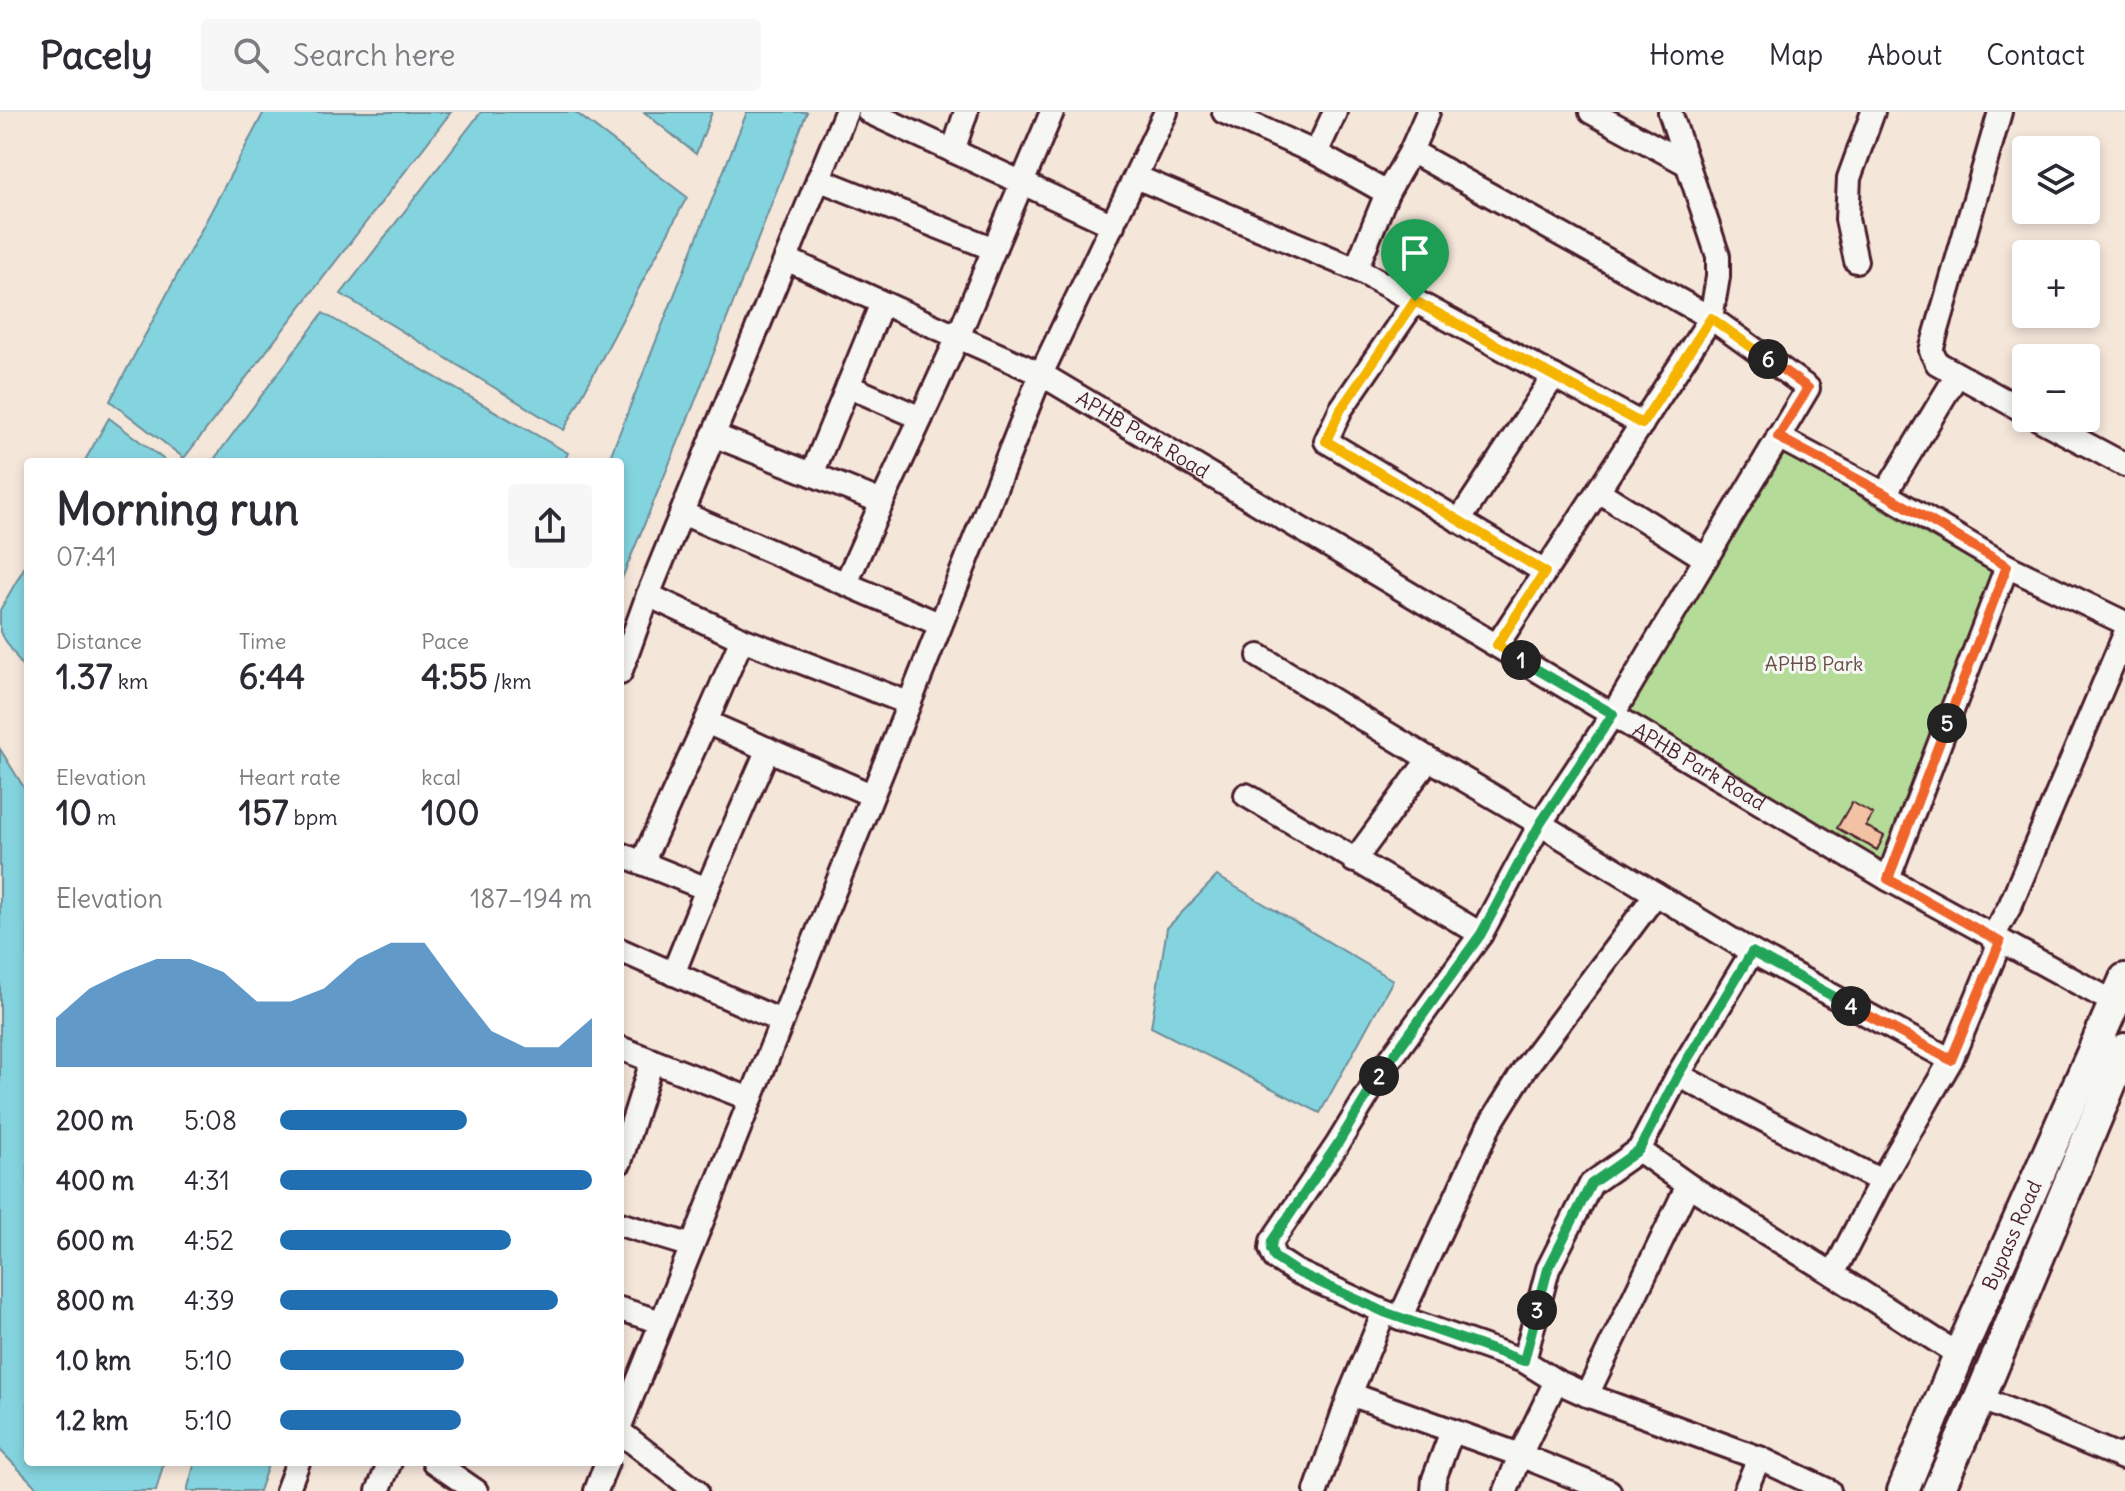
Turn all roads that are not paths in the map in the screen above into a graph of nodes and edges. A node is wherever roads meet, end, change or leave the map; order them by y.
1 (846, 112) edge
2 (869, 112) edge
3 (966, 112) edge
4 (1052, 112) edge
5 (1166, 112) edge
6 (1335, 112) edge
7 (1428, 112) edge
8 (1591, 112) edge
9 (1670, 112) edge
10 (1873, 112) edge
11 (2000, 112) edge
12 (1227, 113) edge
13 (953, 151) junction
14 (1411, 151) junction
15 (1316, 153) junction
16 (1687, 164) junction
17 (1136, 177) junction
18 (818, 179) junction
19 (1023, 183) junction
20 (1387, 193) junction
21 (1113, 225) junction
22 (994, 249) junction
23 (786, 259) junction
24 (1856, 261) dead end
25 (1356, 269) junction
26 (1415, 301) junction
27 (882, 303) junction
28 (1711, 318) junction
29 (958, 337) junction
30 (1041, 374) junction
31 (1957, 375) junction
32 (1554, 376) junction
33 (848, 386) junction
34 (2012, 404) edge
35 (921, 418) junction
36 (1642, 424) junction
37 (2063, 432) edge
38 (713, 435) junction
39 (1778, 437) junction
40 (2125, 465) edge
41 (812, 474) junction
42 (1598, 491) junction
43 (1885, 494) junction
44 (882, 502) junction
45 (682, 513) junction
46 (1459, 521) junction
47 (1706, 559) junction
48 (2007, 566) junction
49 (1545, 572) junction
50 (846, 583) junction
51 (648, 595) junction
52 (2125, 623) edge
53 (939, 624) junction
54 (2125, 634) edge
55 (742, 639) junction
56 (1497, 645) junction
57 (1259, 656) dead end
58 (624, 662) edge
59 (908, 703) junction
60 (1613, 714) junction
61 (706, 722) junction
62 (768, 749) junction
63 (1429, 759) junction
64 (871, 795) junction
65 (1246, 795) dead end
66 (1540, 824) junction
67 (624, 856) edge
68 (1354, 861) junction
69 (642, 863) junction
70 (1888, 879) junction
71 (707, 889) junction
72 (1656, 894) junction
73 (1481, 934) junction
74 (1996, 940) junction
75 (624, 952) edge
76 (1752, 952) junction
77 (673, 974) junction
78 (2120, 991) edge
79 (781, 1021) junction
80 (624, 1050) edge
81 (1951, 1060) junction
82 (2123, 1060) edge
83 (652, 1061) junction
84 (1678, 1075) junction
85 (750, 1099) junction
86 (624, 1149) edge
87 (1639, 1150) junction
88 (1881, 1181) junction
89 (1688, 1185) junction
90 (624, 1225) edge
91 (692, 1246) junction
92 (1833, 1274) junction
93 (624, 1310) edge
94 (1392, 1315) junction
95 (661, 1322) junction
96 (1959, 1355) junction
97 (1524, 1361) junction
98 (1556, 1381) junction
99 (1350, 1394) junction
100 (1587, 1395) junction
101 (1980, 1398) junction
102 (624, 1419) edge
103 (1452, 1431) junction
104 (624, 1432) edge
105 (1520, 1455) junction
106 (2124, 1456) edge
107 (1759, 1458) junction
108 (296, 1466) edge
109 (388, 1466) edge
110 (440, 1466) edge
111 (287, 1491) edge
112 (378, 1491) edge
113 (476, 1491) edge
114 (696, 1491) edge
115 (1316, 1491) edge
116 (1433, 1491) edge
117 (1506, 1491) edge
118 (1609, 1491) edge
119 (1745, 1491) edge
120 (1829, 1491) edge
121 (1903, 1491) edge
122 (1938, 1491) edge

1 - 18 street
2 - 13 street
3 - 13 street
4 - 19 street
5 - 17 street
6 - 15 street
7 - 14 street
8 - 16 street
9 - 16 street
10 - 24 street
11 - 31 street
12 - 15 street
13 - 19 street
14 - 20 street
14 - 28 street
15 - 20 street
16 - 28 street
17 - 21 street
17 - 25 street
18 - 22 street
18 - 23 street
19 - 21 street
19 - 22 street
20 - 25 street
21 - 30 street
22 - 29 street
23 - 27 street, APHB Park Road
23 - 38 street
25 - 26 street
26 - 32 street
26 - 46 street
27 - 29 street, APHB Park Road
27 - 33 street
28 - 36 street
28 - 39 street
29 - 30 street, APHB Park Road
29 - 35 street
30 - 53 street
30 - 56 street, APHB Park Road
31 - 34 street
31 - 43 street
32 - 36 street
32 - 46 street
33 - 35 street
33 - 41 street
35 - 44 street
36 - 42 street
37 - 40 street
38 - 41 street
38 - 45 street
39 - 43 street
39 - 47 street
41 - 44 street
42 - 47 street
42 - 49 street
43 - 48 street
44 - 50 street
45 - 50 street
45 - 51 street
46 - 49 street
47 - 60 street
48 - 52 street
48 - 70 street
49 - 56 street
50 - 53 street
51 - 55 street
51 - 58 street
53 - 59 street
54 - 74 street
55 - 59 street
55 - 61 street
56 - 60 street, APHB Park Road
57 - 63 street
59 - 64 street
60 - 66 street
60 - 70 street, APHB Park Road
61 - 62 street
61 - 69 street
62 - 64 street
62 - 71 street
63 - 66 street
63 - 68 street
64 - 79 street
65 - 68 street
66 - 72 street
66 - 73 street
67 - 69 street
68 - 73 street
69 - 71 street
70 - 74 street, APHB Park Road
71 - 77 street
72 - 76 street
72 - 94 street
73 - 94 street
74 - 78 street, APHB Park Road
74 - 81 street
75 - 77 street
76 - 81 street
76 - 84 street
77 - 79 street
78 - 96 main road, Bypass Road
79 - 85 street
80 - 83 street
81 - 88 street
82 - 101 main road, Bypass Road
83 - 85 street
83 - 86 street
84 - 87 street
84 - 88 street
85 - 91 street
87 - 89 street
87 - 97 street
88 - 92 street
89 - 92 street
89 - 100 street
90 - 91 street
91 - 95 street
92 - 96 street
93 - 95 street
94 - 97 street
94 - 99 street
95 - 102 street
96 - 121 main road, Bypass Road
97 - 98 street
98 - 100 street
98 - 105 street
99 - 103 street
99 - 115 street
100 - 107 street
101 - 106 street
101 - 122 main road, Bypass Road
103 - 105 street
103 - 116 street
104 - 114 street
105 - 117 street
105 - 118 street
107 - 119 street
107 - 120 street
108 - 111 street
109 - 112 street
110 - 113 street

